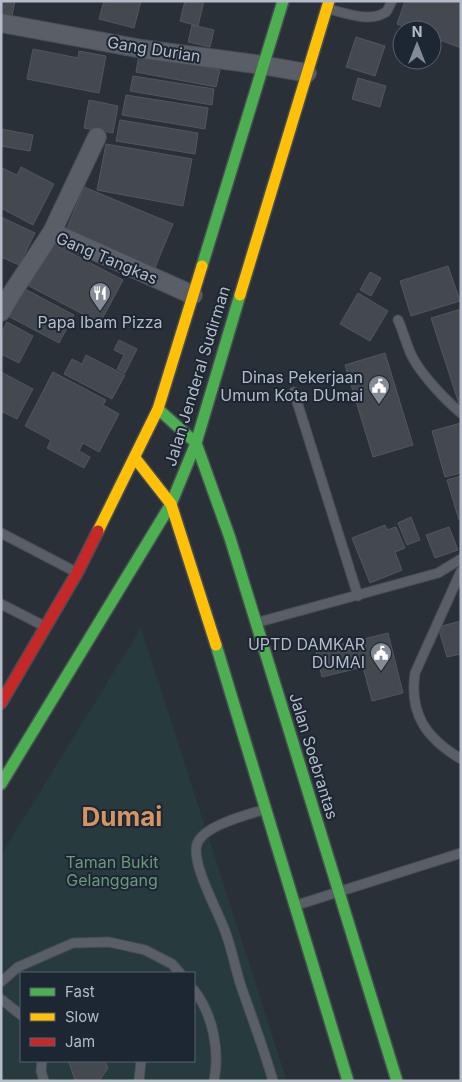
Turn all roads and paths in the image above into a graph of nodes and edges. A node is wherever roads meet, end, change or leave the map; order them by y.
1 (283, 1) edge
2 (392, 1) edge
3 (328, 5) edge
4 (1, 23) edge
5 (262, 65) junction
6 (307, 73) junction
7 (97, 137) dead end
8 (52, 232) junction
9 (193, 295) junction
10 (1, 312) edge
11 (398, 320) dead end
12 (294, 392) dead end
13 (158, 409) junction
14 (461, 413) edge
15 (196, 443) junction
16 (134, 458) junction
17 (171, 504) junction
18 (1, 533) edge
19 (461, 559) edge
20 (461, 571) edge
21 (77, 573) junction
22 (358, 596) junction
23 (1, 604) edge
24 (256, 623) junction
25 (46, 628) junction
26 (5, 686) edge
27 (1, 703) edge
28 (461, 759) edge
29 (1, 784) edge
30 (266, 809) junction
31 (461, 853) edge
32 (340, 892) junction
33 (294, 906) junction
34 (179, 972) edge
35 (1, 982) edge
36 (195, 992) edge
37 (1, 999) edge
38 (20, 1013) edge
39 (42, 1062) edge
40 (141, 1062) edge
41 (44, 1081) edge
42 (139, 1081) edge
43 (214, 1081) edge
44 (273, 1081) edge
45 (348, 1081) edge
46 (397, 1081) edge

1 - 5 main road, Jalan Jenderal Sudirman
2 - 3 lane
3 - 6 main road, Jalan Jenderal Sudirman
4 - 5 street, Gang Durian
5 - 6 street, Gang Durian
5 - 9 main road, Jalan Jenderal Sudirman
6 - 15 main road, Jalan Jenderal Sudirman
7 - 8 street
8 - 9 street, Gang Tangkas
8 - 10 street, Gang Tangkas
9 - 13 main road, Jalan Jenderal Sudirman
11 - 14 lane
12 - 22 lane
13 - 15 main road
13 - 16 main road, Jalan Jenderal Sudirman
15 - 17 main road, Jalan Jenderal Sudirman
15 - 24 main road, Jalan Soebrantas
16 - 17 main road
16 - 21 main road, Jalan Jenderal Sudirman
17 - 29 main road, Jalan Jenderal Sudirman
17 - 30 main road
18 - 21 lane
19 - 22 lane
20 - 28 lane
21 - 25 main road, Jalan Jenderal Sudirman
22 - 24 lane
23 - 25 lane
24 - 32 main road, Jalan Soebrantas
25 - 26 main road, Jalan Jenderal Sudirman
26 - 27 main road, Jalan Jenderal Sudirman
30 - 33 main road
30 - 44 lane
31 - 32 lane
32 - 33 lane
32 - 46 main road, Jalan Soebrantas
33 - 45 main road
34 - 35 lane
36 - 43 lane
37 - 38 lane
39 - 41 lane
40 - 42 lane

